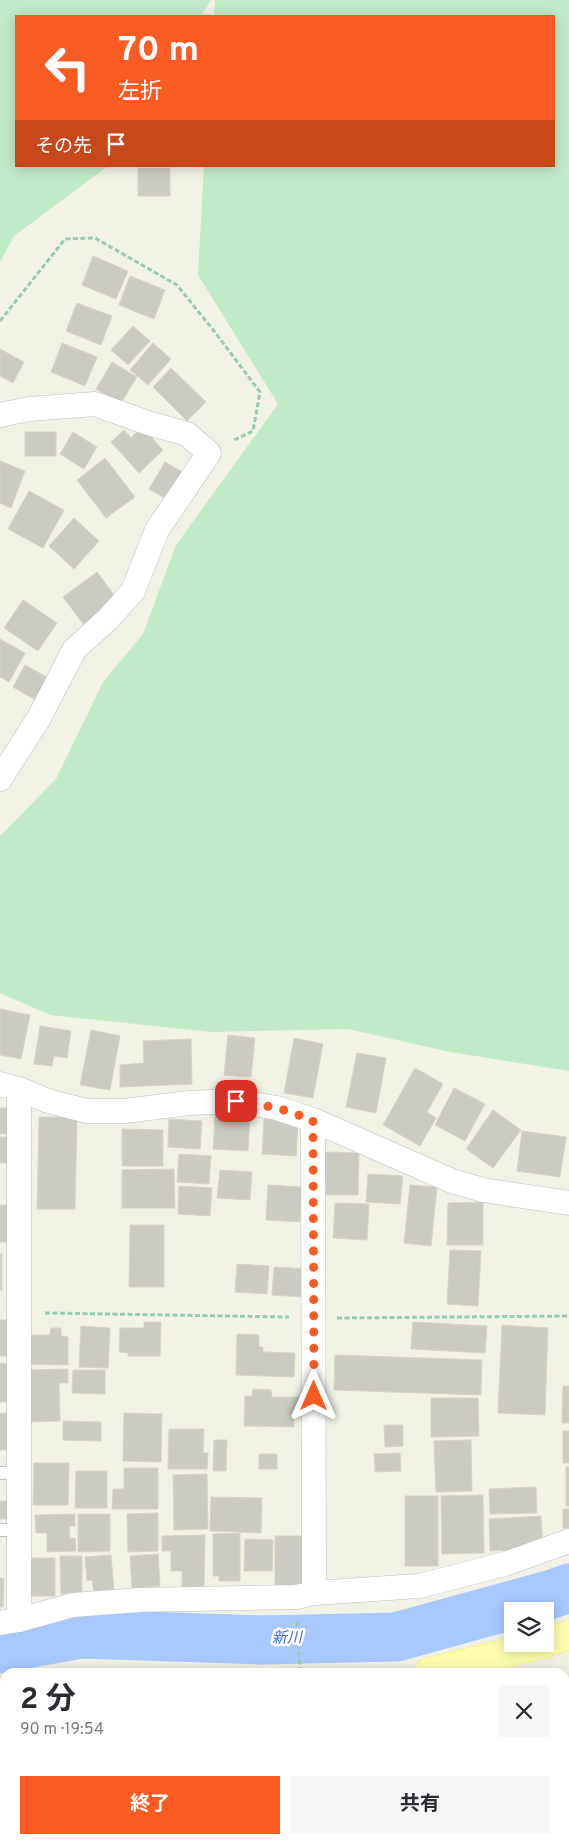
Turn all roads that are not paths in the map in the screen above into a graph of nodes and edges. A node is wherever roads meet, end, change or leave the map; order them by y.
1 (0, 416) edge
2 (0, 779) edge
3 (10, 1086) edge
4 (313, 1120) junction
5 (569, 1203) edge
6 (10, 1308) edge
7 (10, 1472) edge
8 (10, 1530) edge
9 (569, 1541) edge
10 (305, 1595) junction
11 (9, 1622) edge
12 (569, 1635) edge
13 (554, 1640) edge
14 (509, 1652) edge
15 (446, 1668) edge

1 - 2 street
3 - 4 street
3 - 6 street
4 - 5 street
4 - 10 street
6 - 7 street
7 - 8 street
8 - 11 street
9 - 10 street
10 - 11 street
12 - 13 main road
14 - 15 main road

